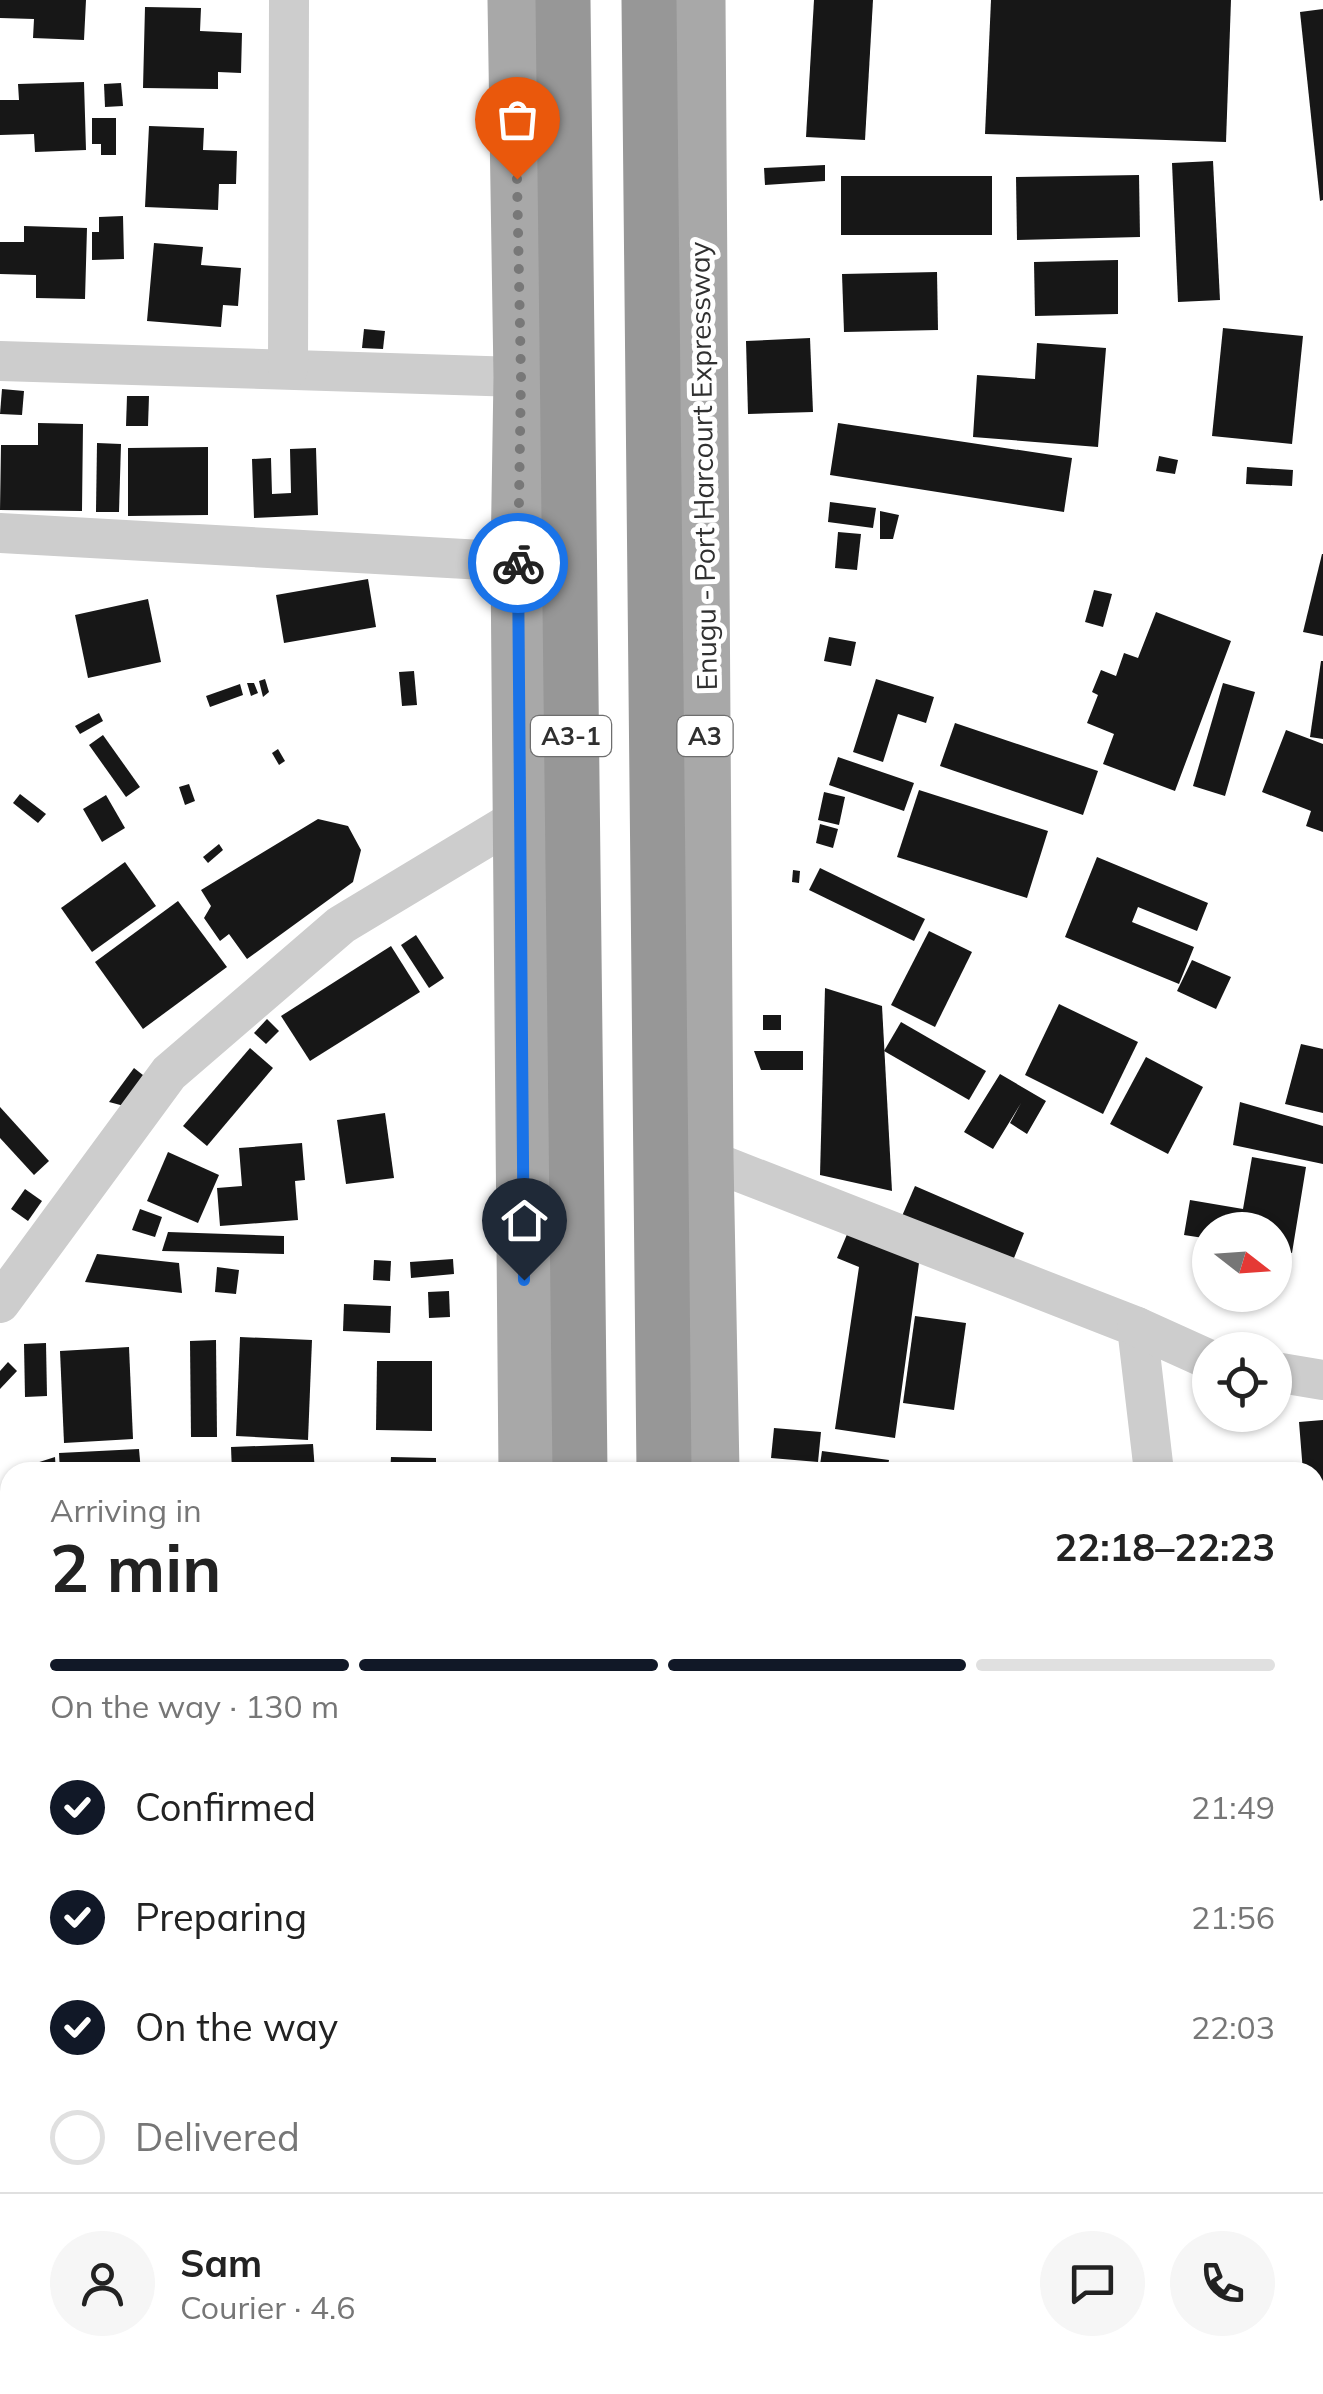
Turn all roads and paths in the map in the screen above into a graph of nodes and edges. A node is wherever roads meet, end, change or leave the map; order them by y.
1 (289, 0) edge
2 (515, 0) edge
3 (563, 0) edge
4 (649, 0) edge
5 (698, 0) edge
6 (0, 361) edge
7 (288, 368) junction
8 (521, 377) junction
9 (0, 533) edge
10 (518, 562) junction
11 (520, 818) junction
12 (706, 1159) junction
13 (0, 1303) edge
14 (1137, 1327) junction
15 (1192, 1352) edge
16 (1292, 1375) edge
17 (1323, 1380) edge
18 (526, 1462) edge
19 (580, 1462) edge
20 (664, 1462) edge
21 (712, 1462) edge
22 (1153, 1462) edge

1 - 7 street
2 - 8 main road
3 - 19 highway, A3-1
4 - 20 highway, Enugu - Port Harcourt Expressway
5 - 12 main road, Enugu - Port Harcourt Expressway / A3
6 - 7 street
7 - 8 street
8 - 10 main road
9 - 10 street
10 - 11 main road
11 - 13 street
11 - 18 main road
12 - 14 street
12 - 21 main road, Enugu - Port Harcourt Expressway / A3
14 - 15 street
14 - 22 street
16 - 17 street

